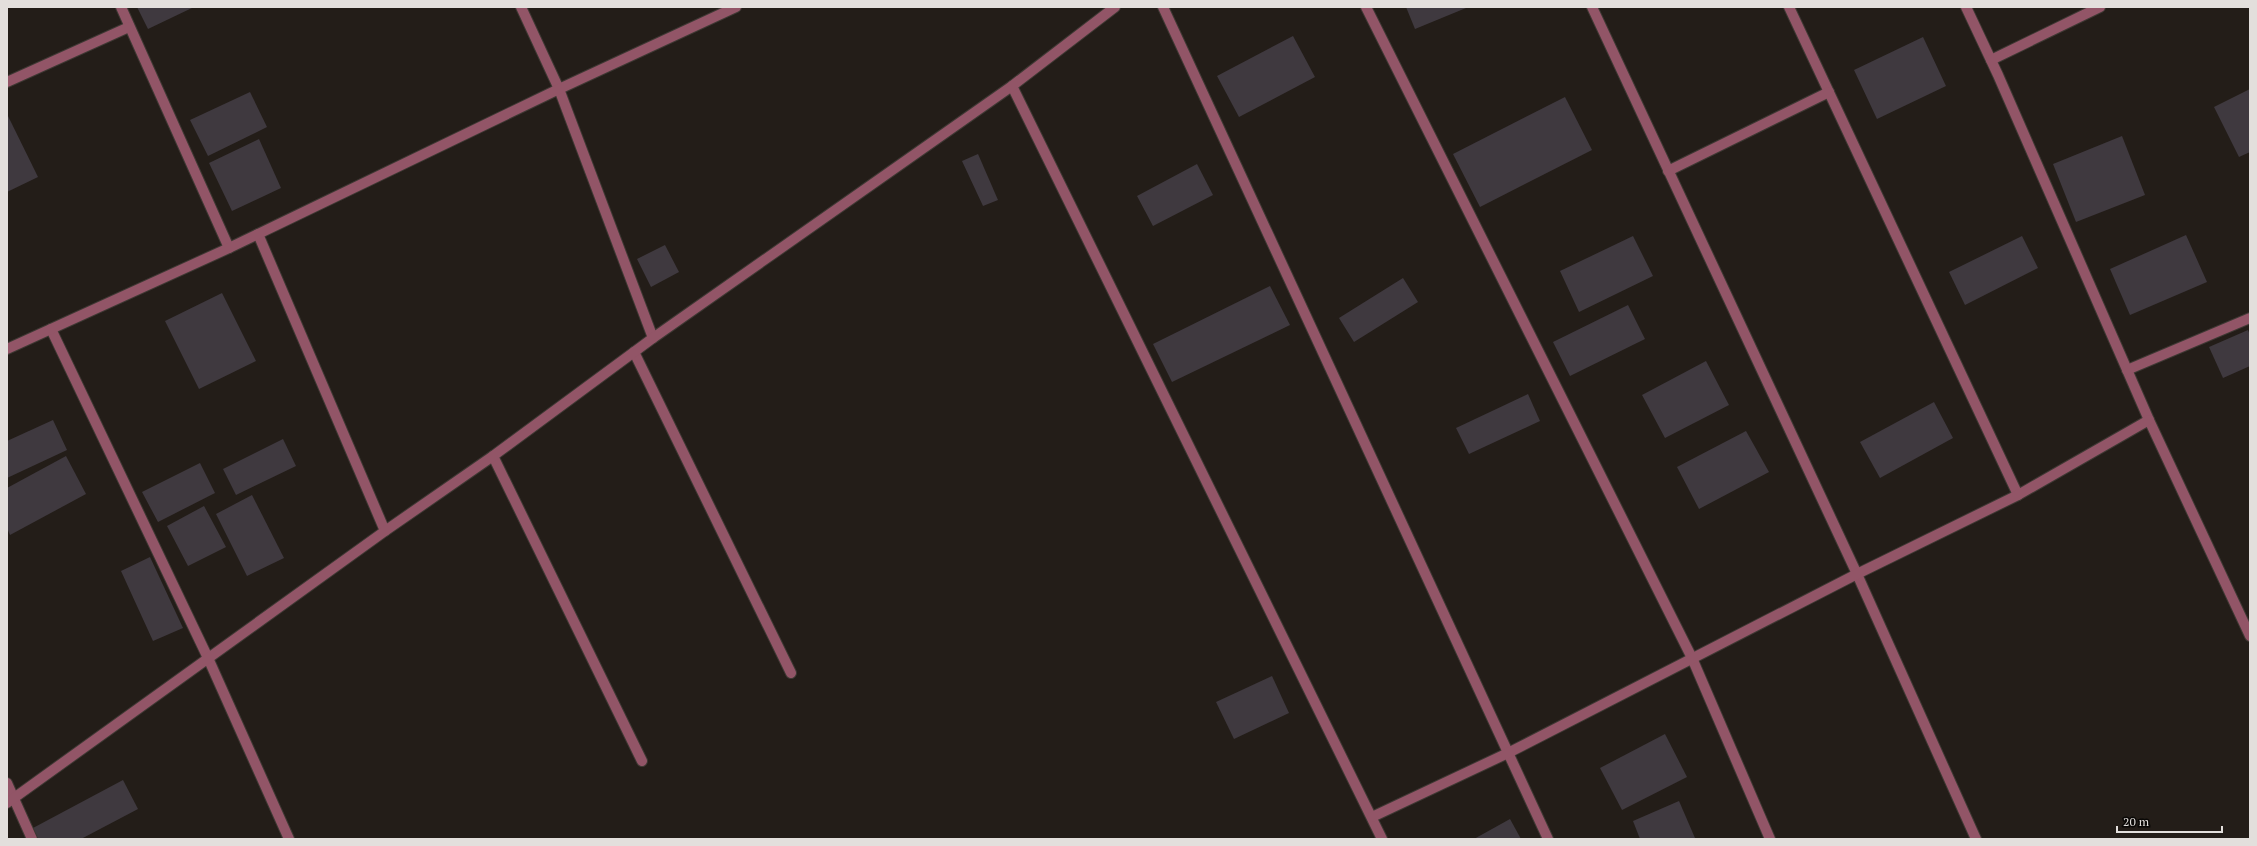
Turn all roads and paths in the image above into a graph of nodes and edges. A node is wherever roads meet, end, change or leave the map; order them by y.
1 (121, 7) edge
2 (522, 7) edge
3 (736, 7) edge
4 (1115, 7) edge
5 (1163, 7) edge
6 (1366, 7) edge
7 (1592, 7) edge
8 (1789, 7) edge
9 (1966, 7) edge
10 (2100, 7) edge
11 (129, 27) junction
12 (1991, 60) junction
13 (7, 82) edge
14 (1012, 86) junction
15 (559, 89) junction
16 (1829, 92) junction
17 (1668, 171) junction
18 (258, 234) junction
19 (229, 248) junction
20 (2250, 318) edge
21 (51, 329) junction
22 (653, 338) junction
23 (7, 349) edge
24 (634, 352) junction
25 (2127, 370) junction
26 (2149, 420) junction
27 (493, 456) junction
28 (2018, 495) junction
29 (385, 531) junction
30 (1857, 574) junction
31 (2250, 636) edge
32 (208, 658) junction
33 (1692, 658) junction
34 (791, 672) dead end
35 (1508, 753) junction
36 (642, 761) dead end
37 (7, 783) edge
38 (10, 800) edge
39 (1372, 817) junction
40 (32, 839) edge
41 (289, 839) edge
42 (1382, 839) edge
43 (1548, 839) edge
44 (1770, 839) edge
45 (1976, 839) edge

1 - 11 street
2 - 15 street
3 - 15 street
4 - 14 street
5 - 35 street
6 - 33 street
7 - 17 street
8 - 16 street
9 - 12 street
10 - 12 street
11 - 13 street
11 - 19 street
12 - 25 street
14 - 22 street
14 - 39 street
15 - 18 street
15 - 22 street
16 - 17 street
16 - 28 street
17 - 30 street
18 - 19 street
18 - 29 street
19 - 21 street
20 - 25 street
21 - 23 street
21 - 32 street
22 - 24 street
24 - 27 street
24 - 34 street
25 - 26 street
26 - 28 street
26 - 31 street
27 - 29 street
27 - 36 street
28 - 30 street
29 - 32 street
30 - 33 street
30 - 45 street
32 - 38 street
32 - 41 street
33 - 35 street
33 - 44 street
35 - 39 street
35 - 43 street
37 - 38 street
38 - 40 street
39 - 42 street

